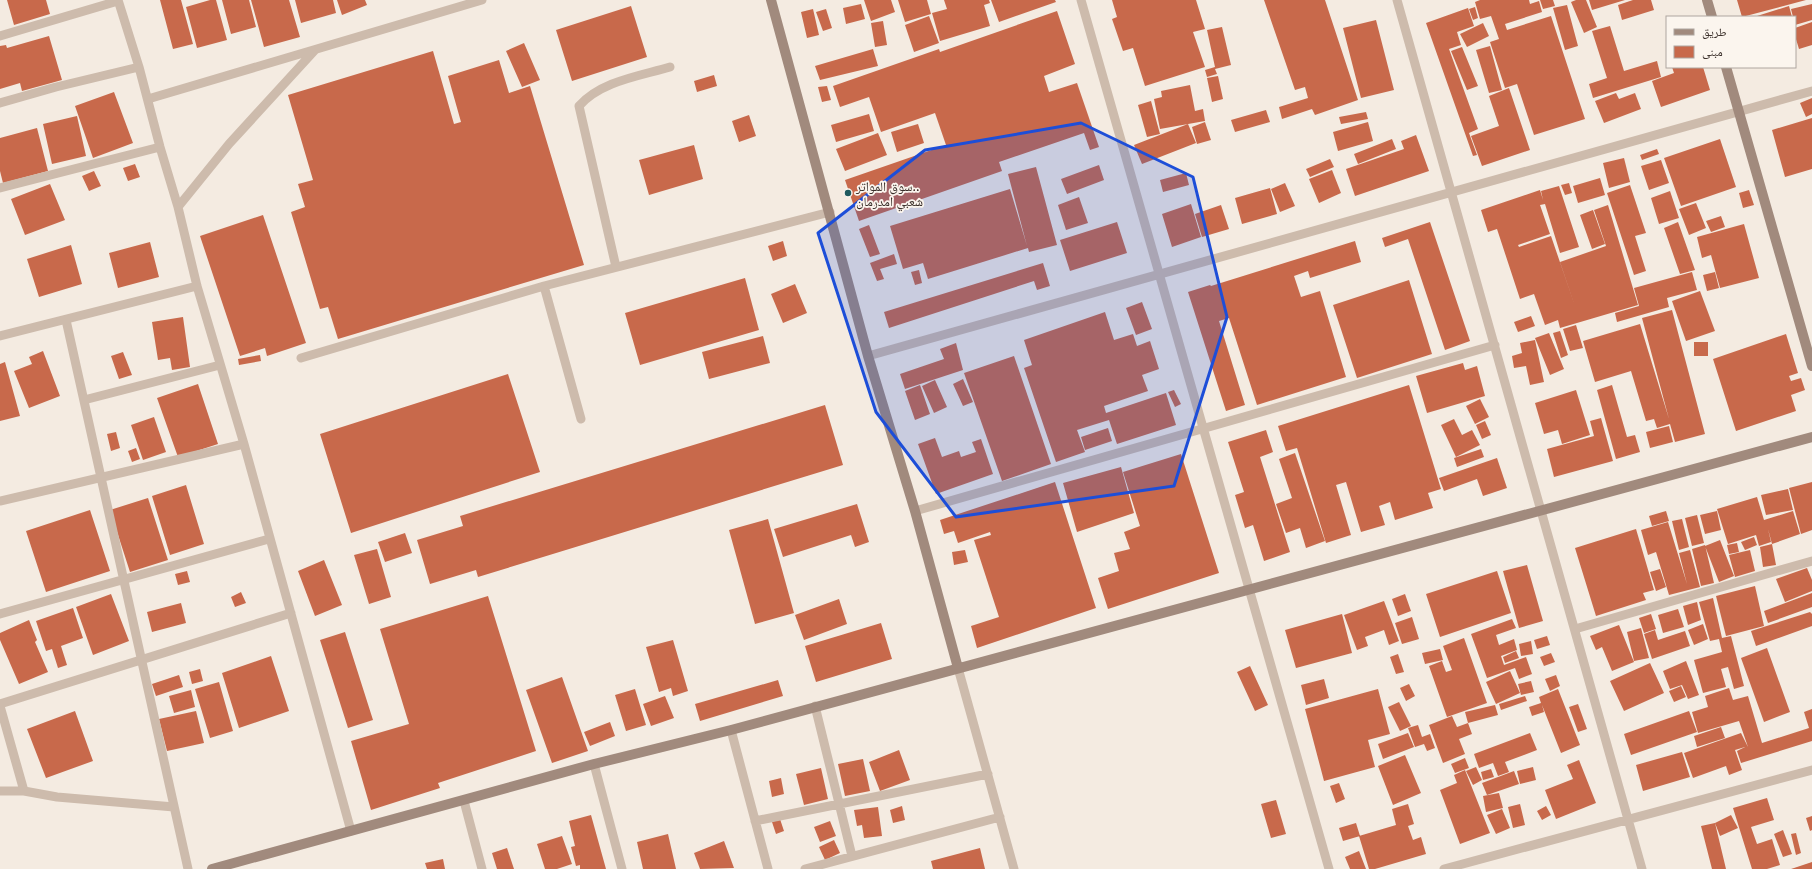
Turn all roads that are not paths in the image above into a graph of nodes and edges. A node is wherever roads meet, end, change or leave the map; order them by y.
1 (482, 0) edge
2 (771, 0) edge
3 (1081, 0) edge
4 (1397, 0) edge
5 (1707, 0) edge
6 (118, 1) edge
7 (456, 4) edge
8 (1712, 16) edge
9 (0, 36) edge
10 (315, 50) junction
11 (670, 67) dead end
12 (139, 68) junction
13 (1726, 68) edge
14 (1812, 91) edge
15 (148, 99) junction
16 (0, 103) edge
17 (1739, 112) junction
18 (160, 148) junction
19 (0, 188) edge
20 (1451, 192) junction
21 (178, 207) junction
22 (830, 212) junction
23 (616, 268) junction
24 (1159, 274) junction
25 (197, 286) junction
26 (544, 286) junction
27 (66, 320) junction
28 (0, 336) edge
29 (1495, 345) junction
30 (868, 356) junction
31 (301, 358) dead end
32 (220, 365) junction
33 (1812, 366) edge
34 (84, 400) junction
35 (581, 419) dead end
36 (1203, 429) junction
37 (1812, 437) edge
38 (244, 444) junction
39 (101, 477) junction
40 (0, 502) edge
41 (1541, 510) junction
42 (915, 512) junction
43 (269, 539) junction
44 (1812, 561) edge
45 (124, 580) junction
46 (1249, 589) junction
47 (291, 613) junction
48 (0, 614) edge
49 (1575, 630) junction
50 (141, 660) junction
51 (958, 668) junction
52 (0, 705) edge
53 (815, 706) junction
54 (731, 730) junction
55 (594, 764) junction
56 (1812, 770) edge
57 (988, 774) junction
58 (24, 791) junction
59 (0, 792) edge
60 (464, 801) junction
61 (839, 805) junction
62 (174, 807) junction
63 (1000, 817) junction
64 (755, 821) junction
65 (1628, 821) junction
66 (351, 831) junction
67 (852, 856) junction
68 (188, 869) edge
69 (212, 869) edge
70 (482, 869) edge
71 (622, 869) edge
72 (768, 869) edge
73 (804, 869) edge
74 (1014, 869) edge
75 (1329, 869) edge
76 (1444, 869) edge
77 (1642, 869) edge

1 - 7 lane
2 - 22 street
3 - 24 lane
4 - 20 lane
5 - 8 street
6 - 9 lane
6 - 12 lane
7 - 10 lane
10 - 15 lane
10 - 21 lane
11 - 23 lane
12 - 15 lane
12 - 16 lane
13 - 17 street
14 - 17 lane
15 - 18 lane
17 - 20 lane
17 - 33 street
18 - 19 lane
18 - 21 lane
20 - 24 lane
20 - 29 lane
21 - 25 lane
22 - 23 lane
22 - 30 street
23 - 26 lane
24 - 30 lane
24 - 36 lane
25 - 27 lane
25 - 32 lane
26 - 31 lane
26 - 35 lane
27 - 28 lane
27 - 34 lane
29 - 36 lane
29 - 41 lane
30 - 42 street
32 - 34 lane
32 - 38 lane
34 - 39 lane
36 - 42 lane
36 - 46 lane
37 - 41 street
38 - 39 lane
38 - 43 lane
39 - 40 lane
39 - 45 lane
41 - 46 street
41 - 49 lane
42 - 51 street
43 - 45 lane
43 - 47 lane
44 - 49 lane
45 - 48 lane
45 - 50 lane
46 - 51 street
46 - 75 lane
47 - 50 lane
47 - 66 lane
49 - 65 lane
50 - 52 lane
50 - 62 lane
51 - 53 street
51 - 57 lane
52 - 58 lane
53 - 54 street
53 - 61 lane
54 - 55 street
54 - 64 lane
55 - 60 street
55 - 71 lane
56 - 65 lane
57 - 61 lane
57 - 63 lane
58 - 59 lane
58 - 62 lane
60 - 66 street
60 - 70 lane
61 - 64 lane
61 - 67 lane
62 - 68 lane
63 - 67 lane
63 - 74 lane
64 - 72 lane
65 - 76 lane
65 - 77 lane
66 - 69 street
67 - 73 lane

